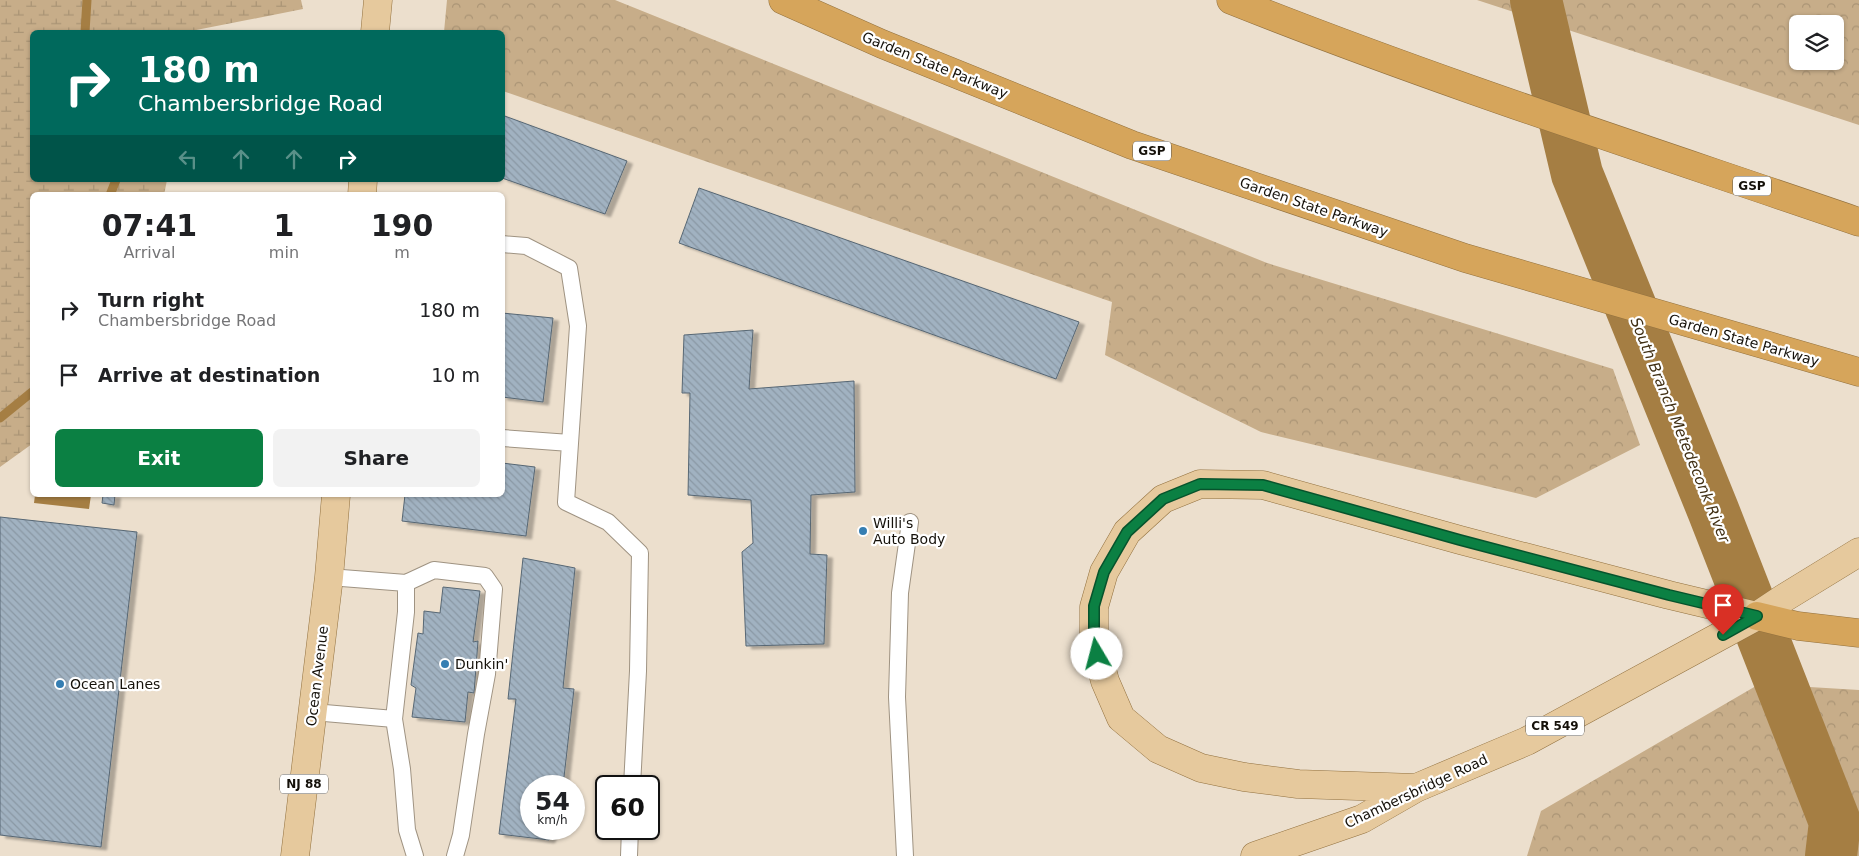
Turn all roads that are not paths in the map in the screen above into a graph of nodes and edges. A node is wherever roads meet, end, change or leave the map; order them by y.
1 (378, 0) edge
2 (783, 0) edge
3 (1230, 0) edge
4 (375, 30) edge
5 (1859, 222) edge
6 (505, 244) edge
7 (1859, 372) edge
8 (505, 438) edge
9 (570, 443) junction
10 (336, 497) edge
11 (910, 522) dead end
12 (1859, 552) edge
13 (329, 576) junction
14 (406, 583) junction
15 (1757, 616) junction
16 (1859, 633) edge
17 (312, 712) junction
18 (394, 719) junction
19 (633, 775) edge
20 (1416, 788) junction
21 (630, 840) edge
22 (294, 856) edge
23 (414, 856) edge
24 (455, 856) edge
25 (629, 856) edge
26 (906, 856) edge
27 (1255, 856) edge

1 - 4 main road
2 - 7 highway, Garden State Parkway / GSP
3 - 5 highway, GSP
6 - 9 lane
8 - 9 lane
9 - 19 lane
10 - 13 main road, Ocean Avenue / NJ 88
11 - 26 lane
12 - 15 main road, Chambersbridge Road / CR 549
13 - 14 lane
13 - 17 main road, Ocean Avenue / NJ 88
14 - 18 lane
14 - 24 lane
15 - 16 highway
15 - 20 main road, Chambersbridge Road / CR 549
15 - 20 main road
17 - 18 lane
17 - 22 main road, Ocean Avenue / NJ 88
18 - 23 lane
20 - 27 main road, Chambersbridge Road / CR 549
21 - 25 lane

